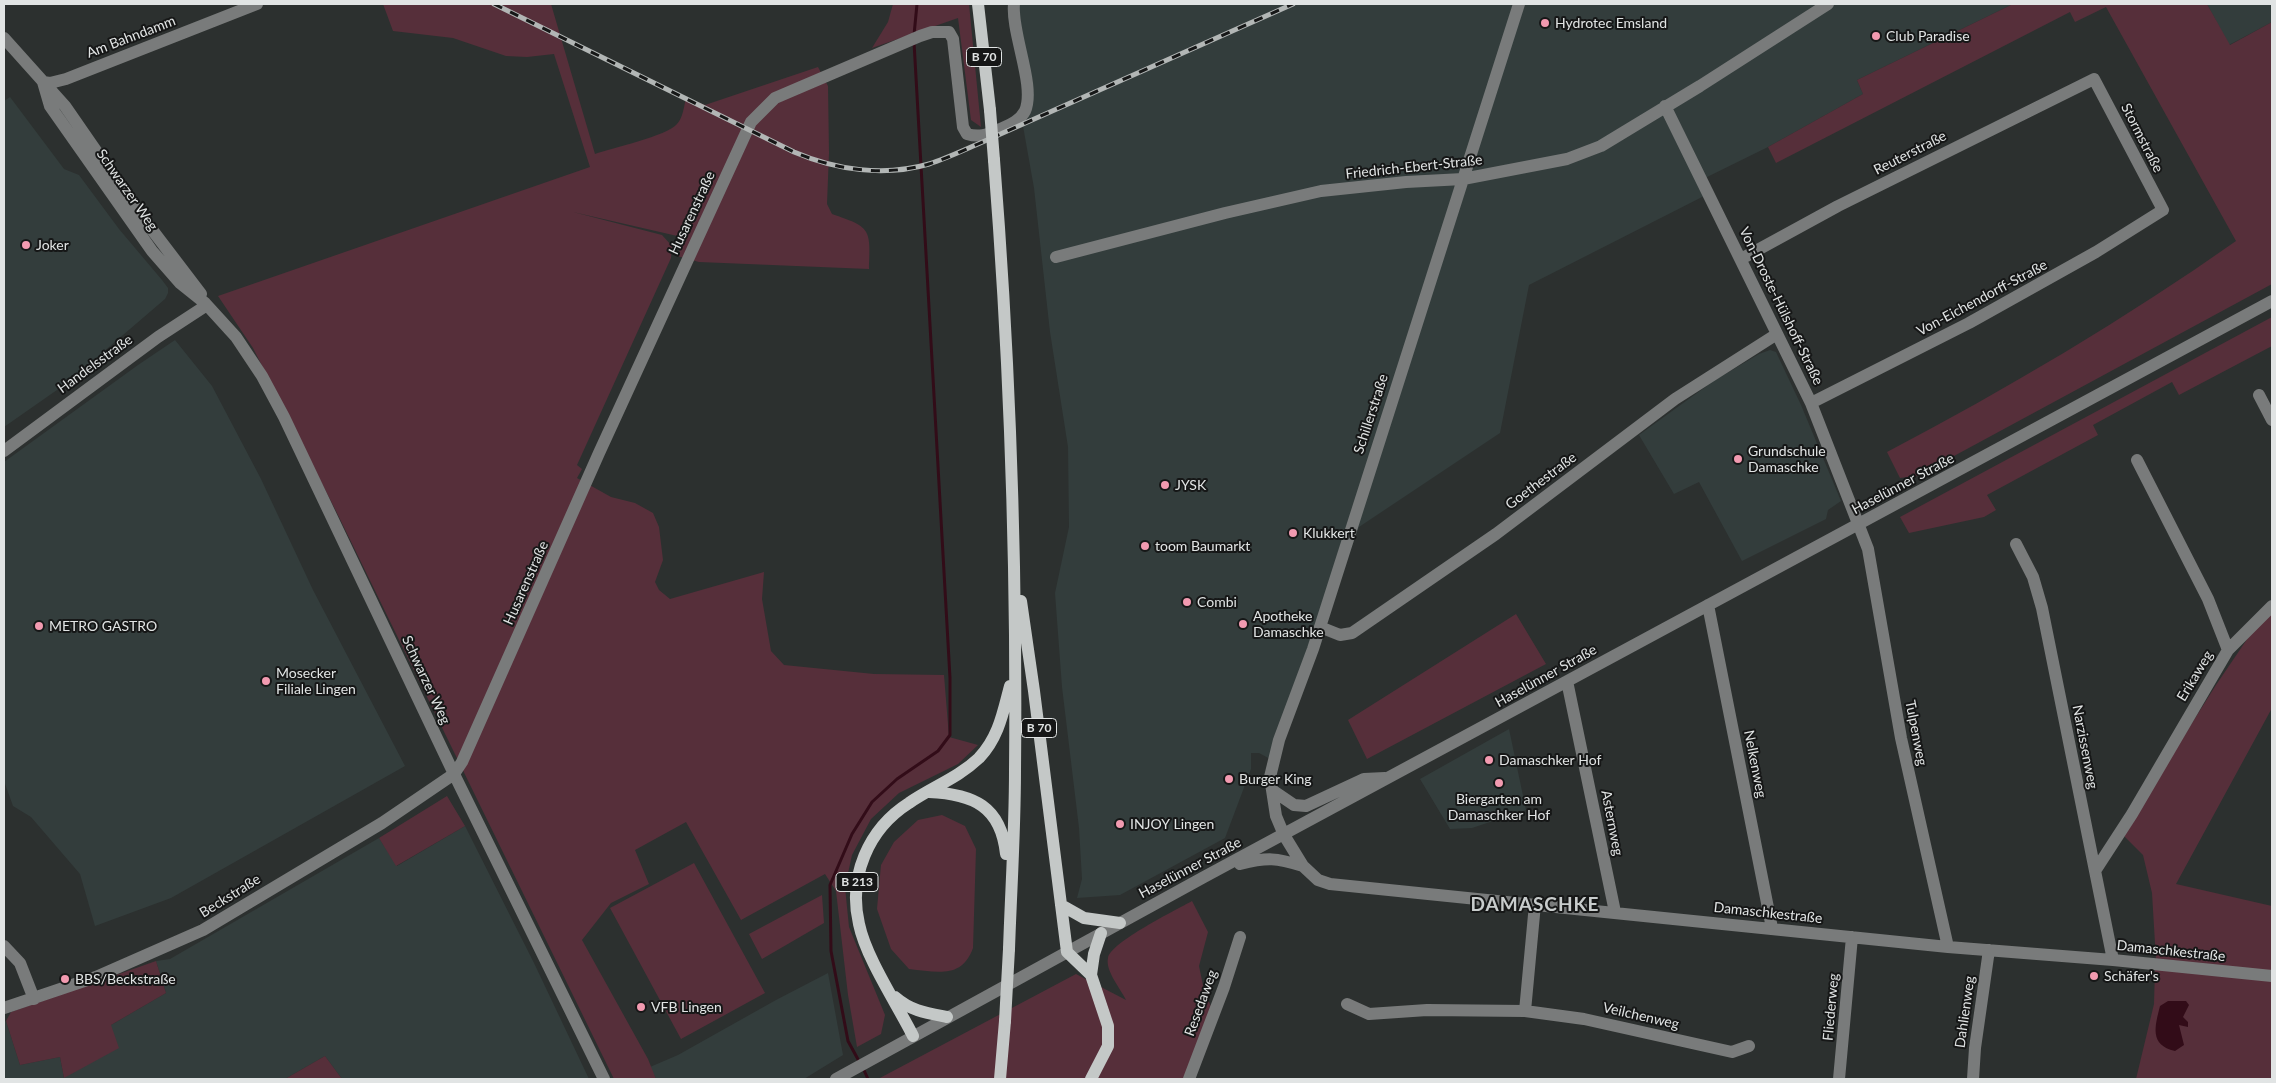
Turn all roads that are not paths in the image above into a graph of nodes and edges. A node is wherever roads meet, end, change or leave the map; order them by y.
1 (257, 4) edge
2 (978, 4) edge
3 (1014, 4) edge
4 (1519, 4) edge
5 (1828, 4) edge
6 (4, 38) edge
7 (2094, 78) joint
8 (43, 82) junction
9 (1665, 106) junction
10 (1462, 180) junction
11 (2163, 210) joint
12 (1056, 257) dead end
13 (1741, 259) junction
14 (2272, 301) edge
15 (206, 304) junction
16 (1777, 334) junction
17 (2259, 395) dead end
18 (1811, 403) junction
19 (2272, 420) edge
20 (4, 451) edge
21 (2137, 460) dead end
22 (1860, 524) junction
23 (2016, 544) dead end
24 (1013, 552) junction
25 (1708, 605) junction
26 (2272, 606) edge
27 (1320, 627) junction
28 (2228, 650) junction
29 (1015, 667) junction
30 (1567, 681) junction
31 (454, 774) junction
32 (1390, 778) junction
33 (1272, 790) junction
34 (928, 792) junction
35 (1284, 835) junction
36 (1303, 866) junction
37 (1225, 867) junction
38 (2095, 871) junction
39 (1010, 904) junction
40 (1535, 904) junction
41 (1061, 905) junction
42 (1615, 912) junction
43 (1120, 923) junction
44 (1772, 928) junction
45 (1101, 933) junction
46 (1240, 937) dead end
47 (1852, 937) junction
48 (4, 946) edge
49 (1948, 947) junction
50 (1989, 950) junction
51 (1067, 952) junction
52 (2113, 960) junction
53 (1091, 975) junction
54 (2272, 976) edge
55 (891, 994) junction
56 (34, 999) junction
57 (1347, 1004) dead end
58 (4, 1008) edge
59 (1525, 1011) junction
60 (947, 1017) junction
61 (913, 1036) junction
62 (1750, 1046) dead end
63 (604, 1079) edge
64 (836, 1079) edge
65 (1000, 1079) edge
66 (1091, 1079) edge
67 (1189, 1079) edge
68 (1839, 1079) edge
69 (1973, 1079) edge

1 - 8 street, Am Bahndamm
2 - 24 main road, B 70, bridge
3 - 31 street, Husarenstraße
4 - 10 street, Schillerstraße
5 - 9 street, Friedrich-Ebert-Straße
6 - 8 street, Schwarzer Weg
7 - 11 street, Stormstraße
7 - 13 street, Reuterstraße
8 - 15 street, Schwarzer Weg
9 - 10 street, Friedrich-Ebert-Straße
9 - 13 street, Von-Droste-Hülshoff-Straße
10 - 12 street, Friedrich-Ebert-Straße
10 - 27 street, Schillerstraße
11 - 18 street, Von-Eichendorff-Straße
13 - 16 street, Von-Droste-Hülshoff-Straße
14 - 22 street, Haselünner Straße
15 - 20 street, Handelsstraße
15 - 31 street, Schwarzer Weg
16 - 18 street, Von-Droste-Hülshoff-Straße
16 - 27 street, Goethestraße
17 - 19 street
18 - 22 street, Von-Droste-Hülshoff-Straße
21 - 28 street, Erikaweg
22 - 25 street, Haselünner Straße
22 - 49 street, Tulpenweg
23 - 38 street, Narzissenweg
24 - 29 main road, B 70
24 - 41 main road, B 70
25 - 30 street, Haselünner Straße
25 - 44 street, Nelkenweg
26 - 28 street
27 - 33 street, Schillerstraße
28 - 38 street, Erikaweg
29 - 34 main road
29 - 39 main road, B 70
30 - 32 street, Haselünner Straße
30 - 42 street, Asternweg
31 - 56 street, Beckstraße
31 - 63 street, Schwarzer Weg
32 - 33 street
32 - 35 street, Haselünner Straße
33 - 35 street, Schillerstraße
34 - 39 main road
34 - 55 main road, B 213
35 - 36 street, Damaschkestraße
35 - 37 street, Haselünner Straße
36 - 37 street
36 - 40 street, Damaschkestraße
37 - 43 street, Haselünner Straße
38 - 52 street, Narzissenweg
39 - 65 main road, B 70, bridge
40 - 42 street, Damaschkestraße
40 - 59 street
41 - 43 main road
41 - 51 main road, B 70
42 - 44 street, Damaschkestraße
43 - 45 street, Haselünner Straße
44 - 47 street, Damaschkestraße
45 - 51 street, Haselünner Straße
45 - 53 main road
46 - 67 street, Resedaweg
47 - 49 street, Damaschkestraße
47 - 68 street, Fliederweg
48 - 56 street
49 - 50 street, Damaschkestraße
50 - 52 street, Damaschkestraße
50 - 69 street, Dahlienweg
51 - 53 main road
51 - 60 street, Haselünner Straße
52 - 54 street, Damaschkestraße
53 - 66 main road
55 - 60 main road, B 213
55 - 61 main road, B 213
56 - 58 street, Beckstraße
57 - 59 street, Veilchenweg
59 - 62 street, Veilchenweg
60 - 61 street, Haselünner Straße
61 - 64 street, Haselünner Straße

